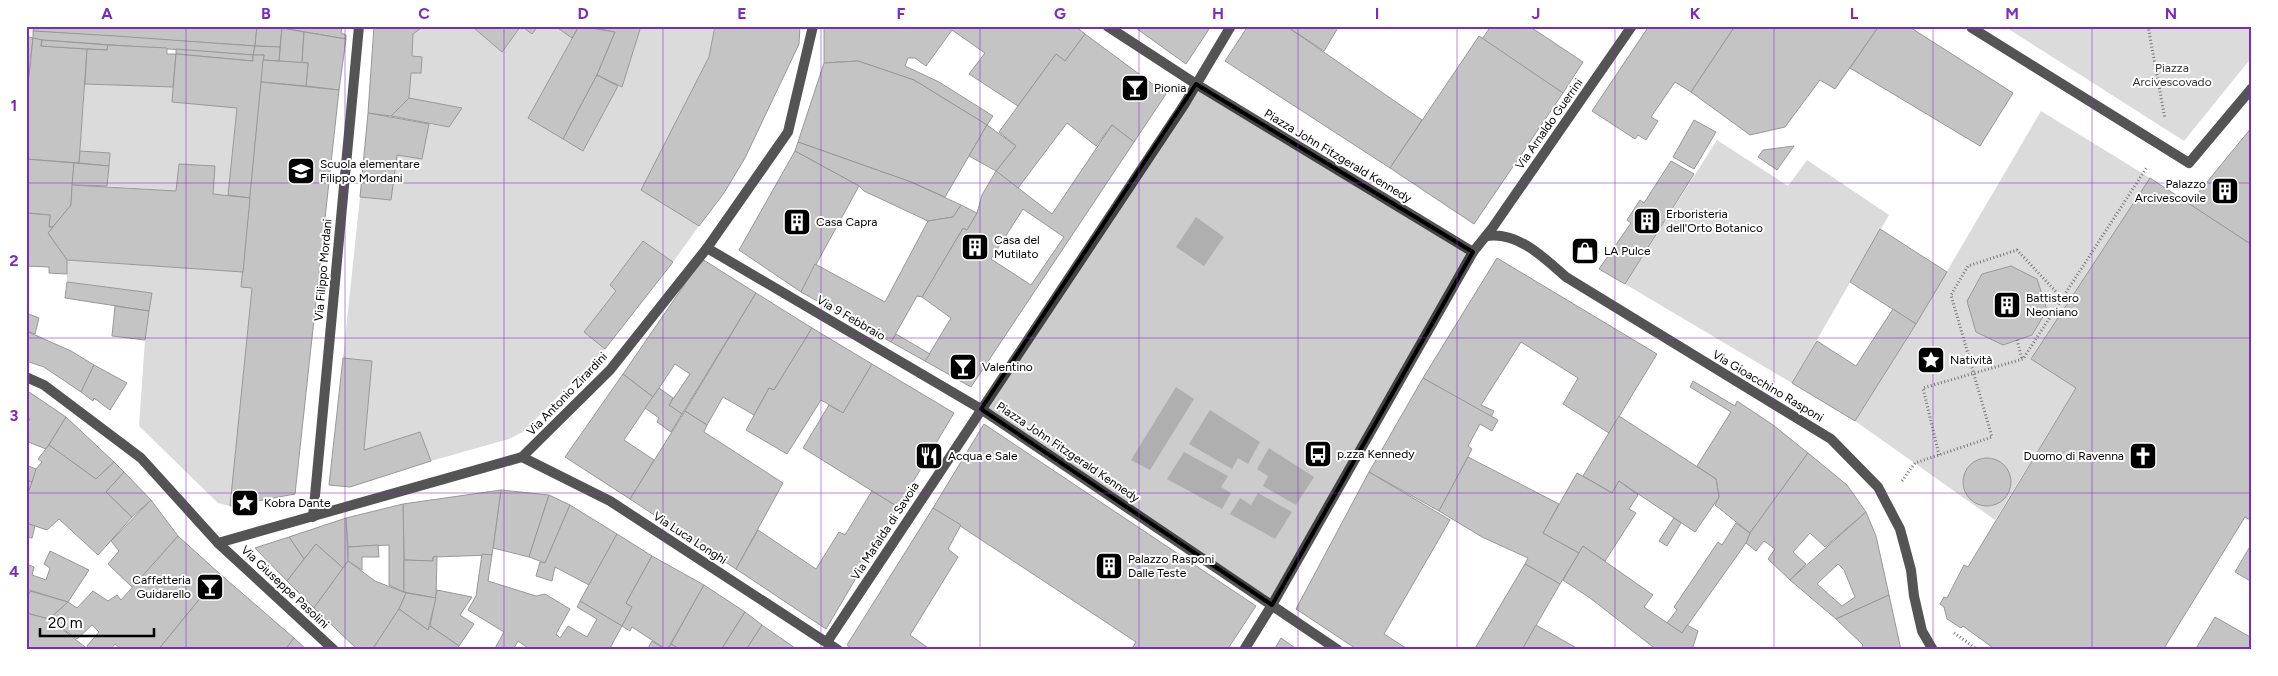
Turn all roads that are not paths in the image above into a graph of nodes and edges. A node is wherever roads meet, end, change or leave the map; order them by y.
1 (359, 26) edge
2 (813, 26) edge
3 (1107, 26) edge
4 (1231, 26) edge
5 (1632, 26) edge
6 (1971, 27) edge
7 (1196, 84) junction
8 (2252, 88) edge
9 (1487, 236) junction
10 (707, 248) junction
11 (1473, 252) junction
12 (26, 377) edge
13 (982, 409) junction
14 (522, 458) junction
15 (313, 516) junction
16 (218, 543) junction
17 (1272, 605) junction
18 (827, 642) junction
19 (334, 650) edge
20 (838, 650) edge
21 (1244, 650) edge
22 (1338, 650) edge
23 (1932, 650) edge

1 - 15 street, Via Filippo Mordani
2 - 10 street, Via Antonio Zirardini
3 - 7 street
4 - 7 street
5 - 9 street, Via Arnaldo Guerrini
6 - 8 street
7 - 11 street, Piazza John Fitzgerald Kennedy
7 - 13 street, Piazza John Fitzgerald Kennedy
9 - 11 street
9 - 23 street, Via Gioacchino Rasponi
10 - 13 street, Via 9 Febbraio
10 - 14 street, Via Antonio Zirardini
11 - 17 street
12 - 16 street, Via Giuseppe Pasolini
13 - 17 street, Piazza John Fitzgerald Kennedy
13 - 18 street, Via Mafalda di Savoia
14 - 15 street, Via Antonio Zirardini
14 - 18 street, Via Luca Longhi
15 - 16 street, Via Antonio Zirardini
16 - 19 street, Via Giuseppe Pasolini
17 - 21 street
17 - 22 street, Piazza John Fitzgerald Kennedy
18 - 20 street, Via Luca Longhi

